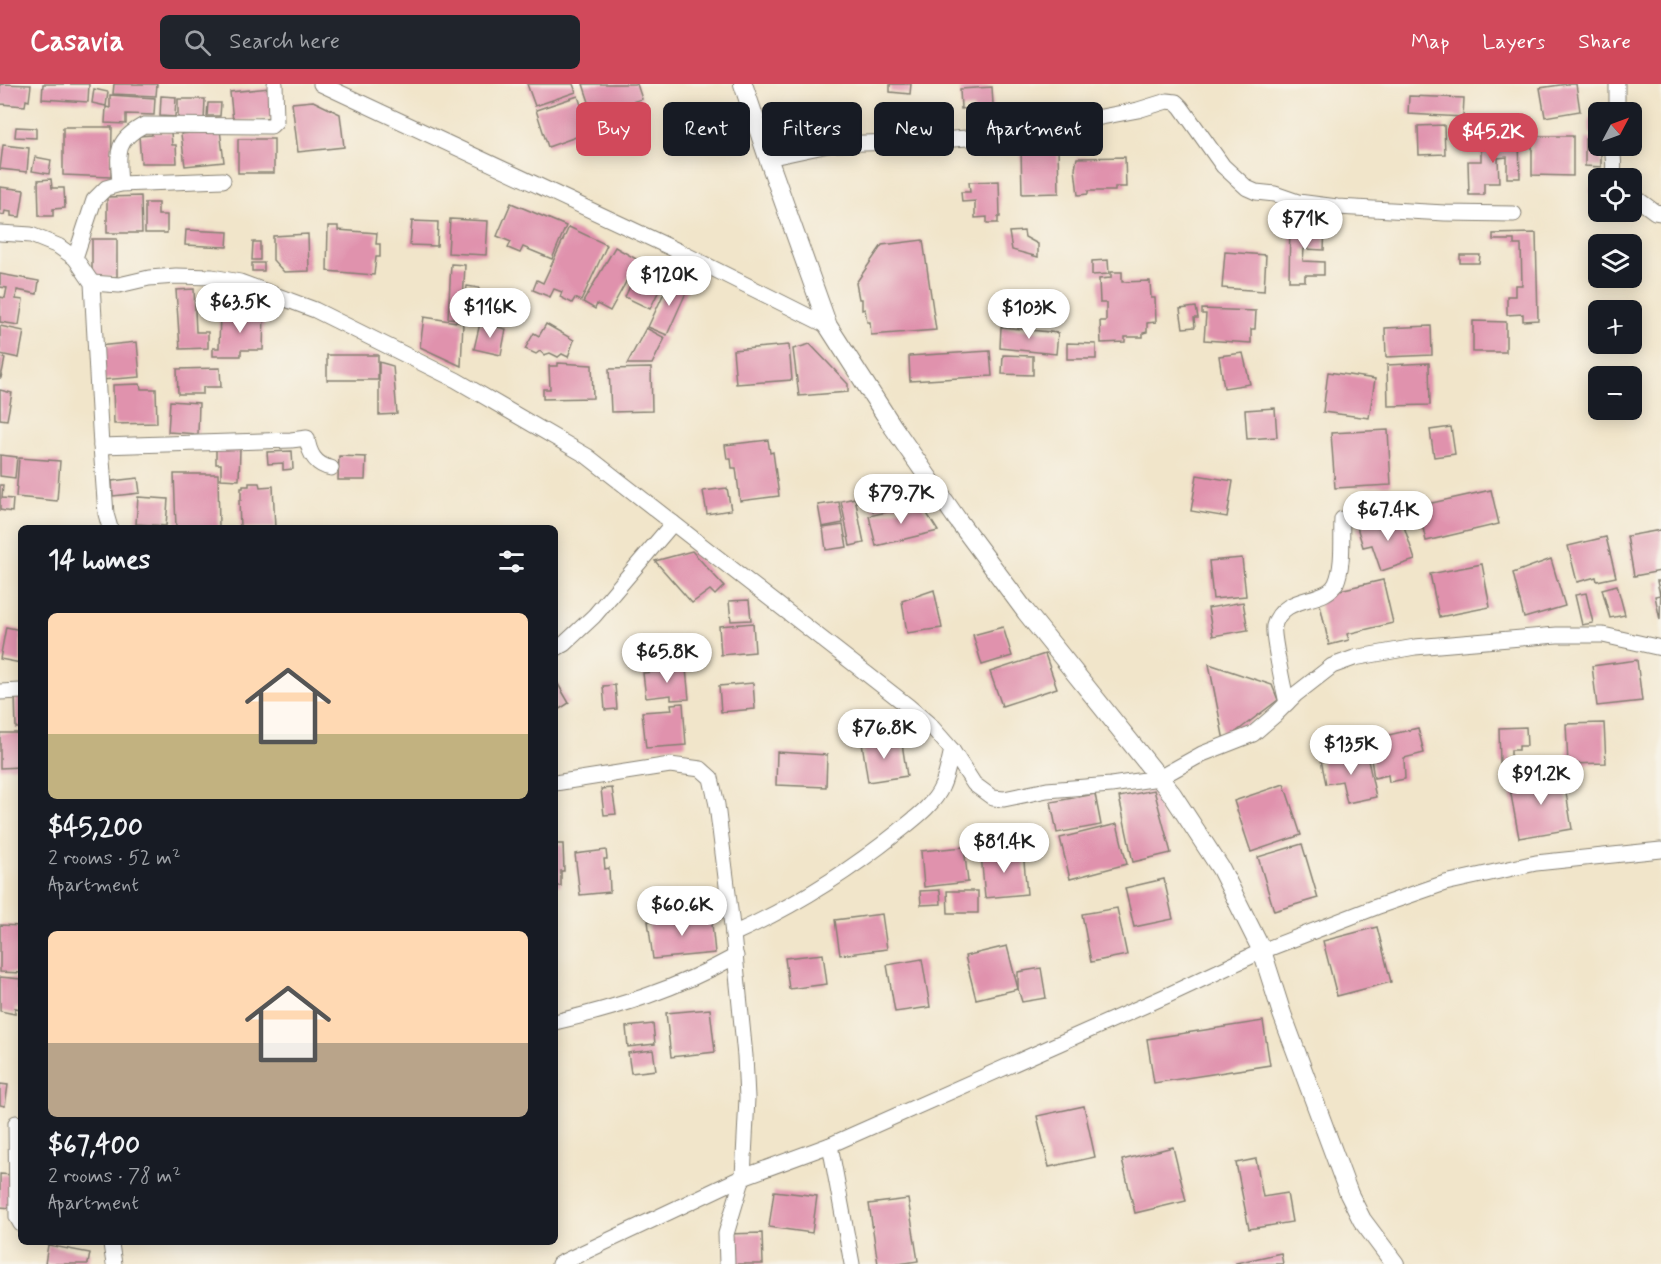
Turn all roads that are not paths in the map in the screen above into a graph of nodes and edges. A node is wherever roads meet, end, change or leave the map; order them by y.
1 (275, 84) edge
2 (321, 84) edge
3 (743, 84) edge
4 (1617, 84) edge
5 (1617, 102) edge
6 (768, 158) junction
7 (223, 180) dead end
8 (120, 184) junction
9 (1642, 202) edge
10 (1661, 213) edge
11 (1514, 214) dead end
12 (0, 233) edge
13 (75, 258) junction
14 (92, 283) junction
15 (828, 326) junction
16 (101, 446) junction
17 (331, 468) dead end
18 (1342, 519) dead end
19 (673, 523) junction
20 (109, 525) edge
21 (558, 647) edge
22 (1661, 648) edge
23 (18, 691) edge
24 (0, 692) edge
25 (1287, 703) junction
26 (952, 750) junction
27 (1160, 778) junction
28 (558, 783) edge
29 (1661, 850) edge
30 (733, 934) junction
31 (1262, 951) junction
32 (736, 956) junction
33 (558, 1021) edge
34 (16, 1123) dead end
35 (830, 1145) junction
36 (743, 1177) junction
37 (18, 1219) edge
38 (108, 1245) edge
39 (114, 1264) edge
40 (559, 1264) edge
41 (727, 1264) edge
42 (852, 1264) edge
43 (1395, 1264) edge

1 - 8 street
2 - 15 street
3 - 6 street
4 - 5 street
6 - 11 street
6 - 15 street
7 - 8 street
8 - 13 street
9 - 10 street
12 - 13 street
13 - 14 street
14 - 16 street
14 - 19 street
15 - 27 street
16 - 17 street
16 - 20 street
18 - 25 street
19 - 21 street
19 - 26 street
22 - 25 street
23 - 24 street
25 - 27 street
26 - 27 street
26 - 30 street
27 - 31 street
28 - 30 street
29 - 31 street
30 - 32 street
31 - 35 street
31 - 43 street
32 - 33 street
32 - 36 street
34 - 37 street
35 - 36 street
35 - 42 street
36 - 40 street
36 - 41 street
38 - 39 street

